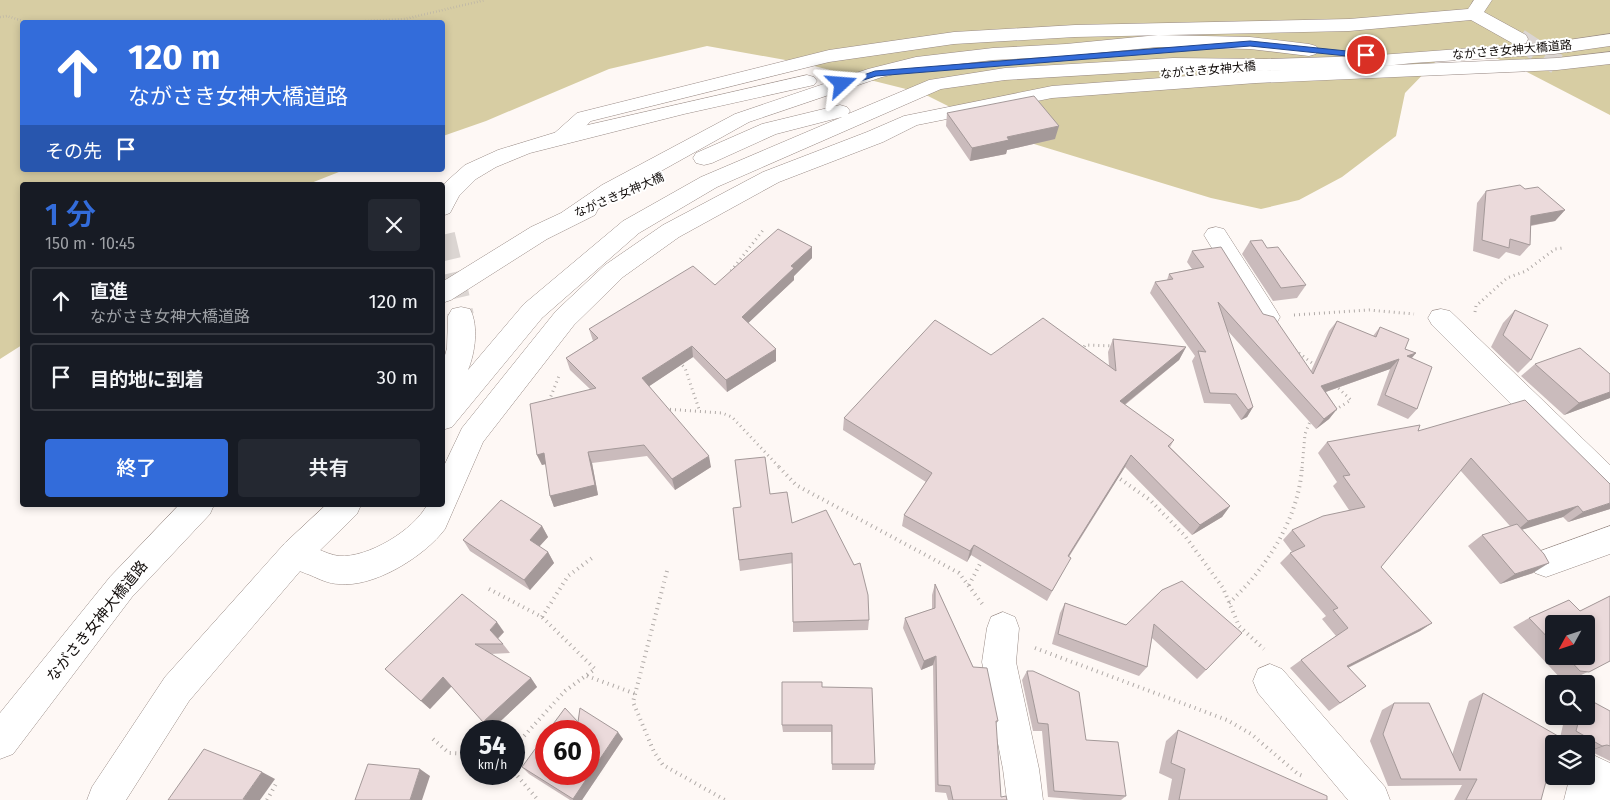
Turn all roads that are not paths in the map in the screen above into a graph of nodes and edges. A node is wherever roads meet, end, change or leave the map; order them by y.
1 (1478, 7) edge
2 (1519, 39) tunnel mouth
3 (1610, 40) edge
4 (1250, 43) joint
5 (1413, 57) junction
6 (1610, 58) edge
7 (1266, 65) joint
8 (875, 73) junction
9 (902, 100) junction
10 (560, 138) junction
11 (445, 200) edge
12 (570, 217) junction
13 (1216, 235) dead end
14 (445, 292) edge
15 (461, 316) tunnel mouth
16 (1267, 317) edge
17 (1441, 318) road end
18 (445, 387) edge
19 (445, 415) edge
20 (1610, 484) edge
21 (445, 498) edge
22 (197, 507) edge
23 (344, 507) edge
24 (441, 507) edge
25 (1610, 540) edge
26 (296, 553) junction
27 (1546, 562) edge
28 (1003, 628) road end
29 (1270, 681) road end
30 (0, 741) edge
31 (1610, 784) edge
32 (105, 800) edge
33 (1024, 800) edge
34 (1372, 800) edge
35 (1582, 800) edge

1 - 2 main road
1 - 10 main road
3 - 5 main road, ながさき女神大橋道路
4 - 5 main road, ながさき女神大橋道路
4 - 8 main road, ながさき女神大橋
5 - 7 main road, ながさき女神大橋道路
6 - 21 main road
7 - 9 main road, ながさき女神大橋
8 - 10 main road
8 - 12 main road, ながさき女神大橋
9 - 12 main road, ながさき女神大橋
9 - 19 main road
10 - 11 main road
12 - 14 main road
13 - 16 main road
15 - 18 main road
17 - 20 main road
22 - 30 main road, ながさき女神大橋道路
23 - 26 main road
24 - 26 main road
25 - 27 main road
26 - 32 main road
28 - 33 main road
29 - 34 main road
31 - 35 main road

